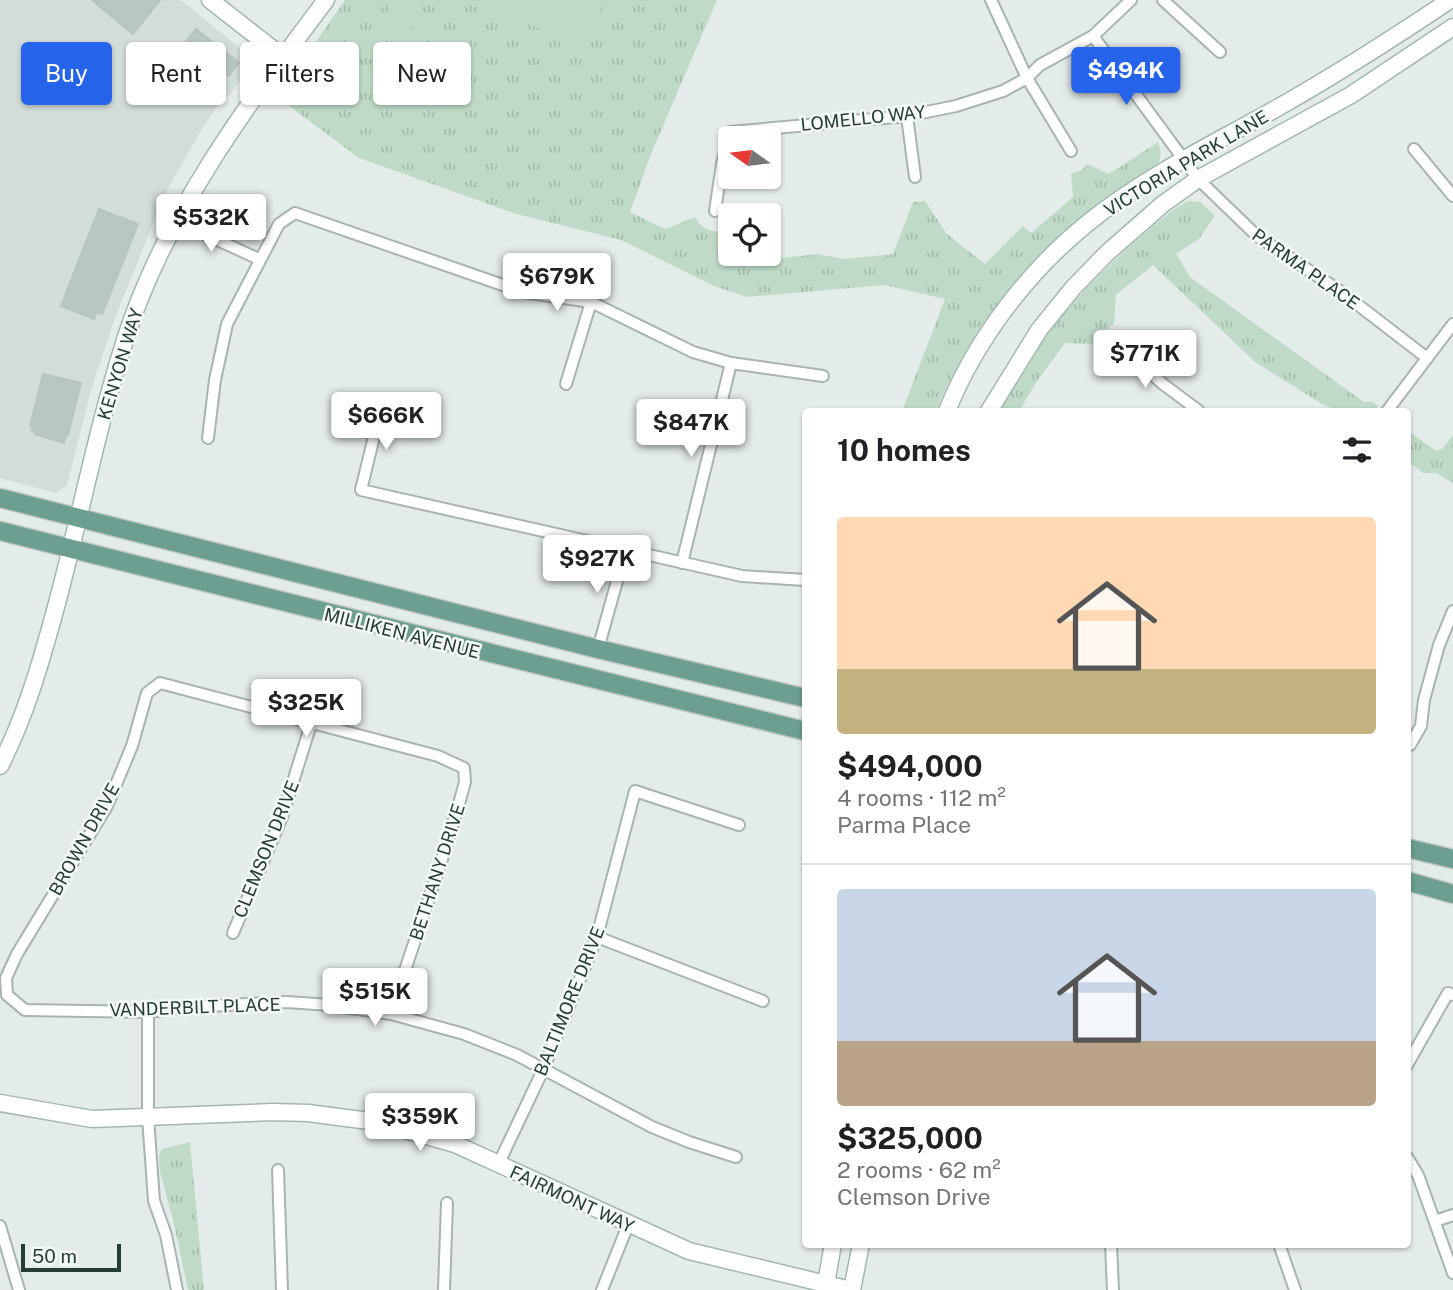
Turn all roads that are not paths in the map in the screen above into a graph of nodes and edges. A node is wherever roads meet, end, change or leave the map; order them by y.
1 (210, 0) edge
2 (326, 0) edge
3 (991, 0) edge
4 (1131, 0) edge
5 (1163, 0) edge
6 (1445, 4) edge
7 (1453, 28) edge
8 (1093, 36) junction
9 (264, 42) edge
10 (294, 42) edge
11 (1220, 52) dead end
12 (1027, 78) junction
13 (251, 105) edge
14 (907, 117) junction
15 (1414, 149) dead end
16 (1071, 151) dead end
17 (1184, 160) junction
18 (915, 177) dead end
19 (1198, 179) junction
20 (1453, 196) edge
21 (715, 211) dead end
22 (176, 221) junction
23 (259, 259) junction
24 (591, 302) junction
25 (1453, 324) edge
26 (1114, 340) dead end
27 (1427, 358) junction
28 (731, 363) junction
29 (823, 376) dead end
30 (566, 384) dead end
31 (381, 408) dead end
32 (948, 408) edge
33 (991, 408) edge
34 (1195, 408) edge
35 (1389, 408) edge
36 (208, 438) dead end
37 (0, 498) edge
38 (79, 518) junction
39 (0, 531) edge
40 (626, 549) junction
41 (71, 550) junction
42 (682, 563) junction
43 (802, 580) edge
44 (1453, 611) edge
45 (598, 649) junction
46 (802, 697) edge
47 (311, 724) junction
48 (802, 730) edge
49 (1411, 741) edge
50 (0, 766) edge
51 (739, 825) dead end
52 (1411, 849) edge
53 (1453, 859) edge
54 (1411, 882) edge
55 (1453, 894) edge
56 (233, 933) dead end
57 (597, 937) junction
58 (1450, 994) edge
59 (8, 995) joint
60 (763, 1001) dead end
61 (148, 1012) junction
62 (391, 1014) junction
63 (1411, 1058) edge
64 (543, 1070) junction
65 (0, 1103) edge
66 (148, 1117) junction
67 (736, 1157) dead end
68 (1411, 1164) edge
69 (498, 1165) junction
70 (278, 1170) dead end
71 (447, 1203) dead end
72 (1453, 1215) edge
73 (1435, 1221) junction
74 (628, 1225) junction
75 (0, 1226) edge
76 (832, 1248) edge
77 (860, 1248) edge
78 (1111, 1248) edge
79 (1280, 1248) edge
80 (1453, 1273) edge
81 (826, 1283) junction
82 (19, 1290) edge
83 (177, 1290) edge
84 (282, 1290) edge
85 (444, 1290) edge
86 (602, 1290) edge
87 (851, 1290) edge
88 (1113, 1290) edge
89 (1295, 1290) edge

1 - 9 street
2 - 10 street, KENYON WAY
3 - 12 street
4 - 8 street, LOMELLO WAY
5 - 11 street
6 - 7 street
6 - 17 street, VICTORIA PARK LANE
7 - 19 street, VICTORIA PARK LANE
8 - 12 street, LOMELLO WAY
8 - 17 street, PARMA PLACE
12 - 14 street, LOMELLO WAY
12 - 16 street
13 - 22 street, KENYON WAY
14 - 18 street
14 - 21 street, LOMELLO WAY
15 - 20 street
17 - 19 street, PARMA PLACE
17 - 32 street, VICTORIA PARK LANE
19 - 27 street, PARMA PLACE
19 - 33 street, VICTORIA PARK LANE
22 - 23 street
22 - 38 street, KENYON WAY
23 - 24 street
23 - 36 street
24 - 28 street
24 - 30 street
25 - 27 street
26 - 34 street
27 - 35 street
28 - 29 street
28 - 42 street
31 - 40 street
37 - 38 main road, MILLIKEN AVENUE
38 - 41 street, KENYON WAY
38 - 45 main road, MILLIKEN AVENUE
39 - 41 main road, MILLIKEN AVENUE
40 - 42 street
40 - 45 street
41 - 48 main road, MILLIKEN AVENUE
41 - 50 street, KENYON WAY
42 - 43 street
44 - 49 street
45 - 46 main road, MILLIKEN AVENUE
47 - 56 street, CLEMSON DRIVE
47 - 59 street, BROWN DRIVE
47 - 62 street, BETHANY DRIVE
51 - 57 street, BALTIMORE DRIVE
52 - 53 main road
54 - 55 main road
57 - 60 street
57 - 64 street, BALTIMORE DRIVE
58 - 63 street
59 - 61 street, VANDERBILT PLACE
61 - 62 street, VANDERBILT PLACE
61 - 66 street
62 - 64 street, VANDERBILT PLACE
64 - 67 street, VANDERBILT PLACE
64 - 69 street, BALTIMORE DRIVE
65 - 66 street, FAIRMONT WAY
66 - 69 street, FAIRMONT WAY
66 - 83 street
68 - 73 street
69 - 74 street, FAIRMONT WAY
70 - 84 street
71 - 85 street
72 - 73 street
73 - 80 street
74 - 81 street, FAIRMONT WAY
74 - 86 street
75 - 82 street
76 - 81 street
77 - 87 street
78 - 88 street
79 - 89 street
81 - 87 street, FAIRMONT WAY

